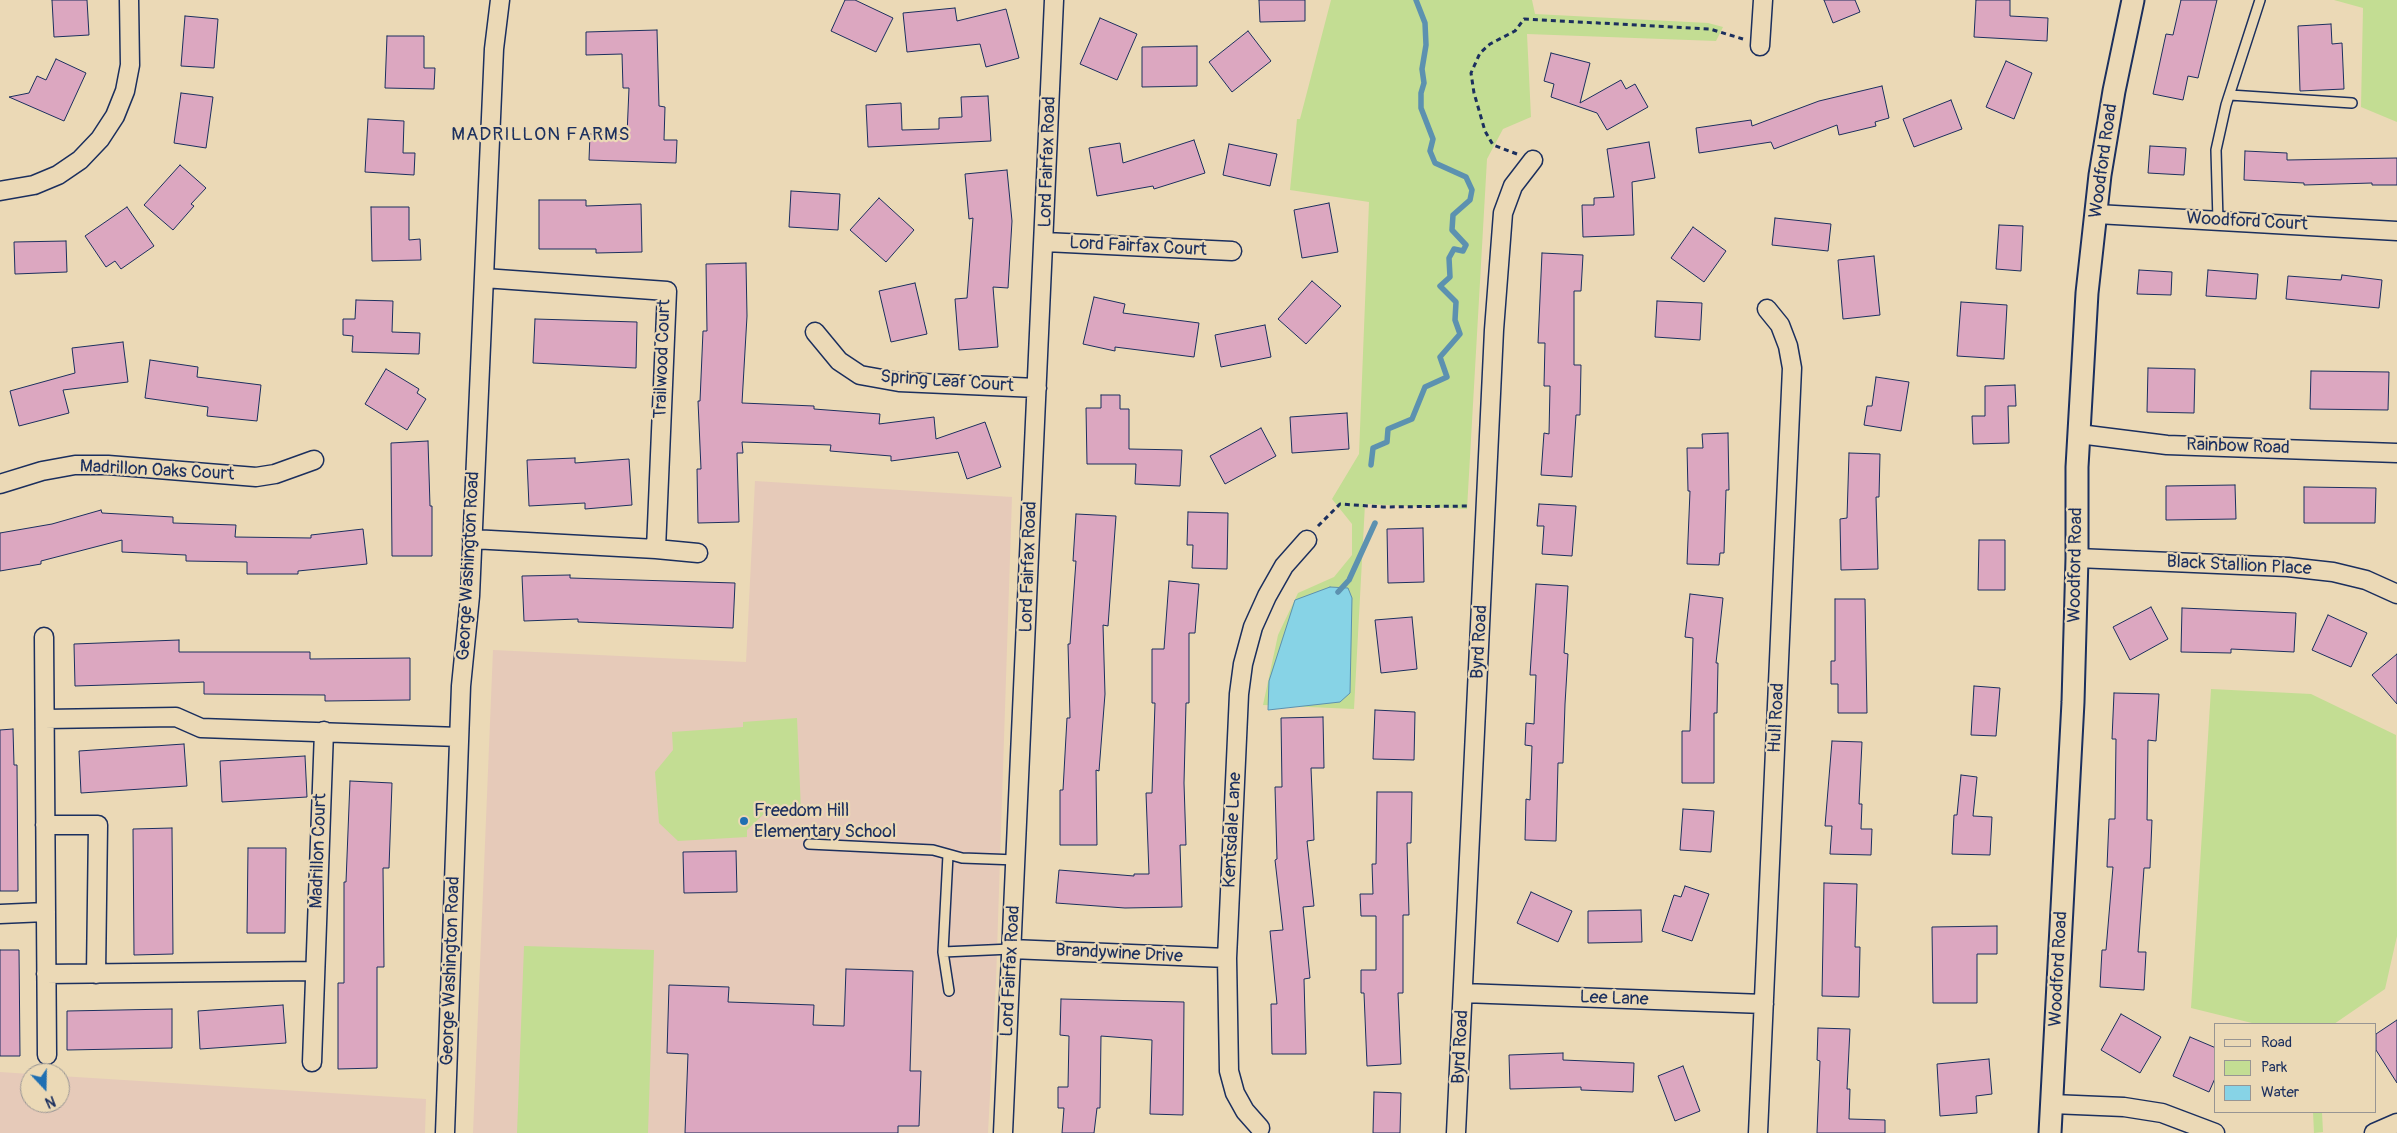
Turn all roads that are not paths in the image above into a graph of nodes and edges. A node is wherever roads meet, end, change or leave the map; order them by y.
1 (129, 0) edge
2 (500, 0) edge
3 (1054, 0) edge
4 (1763, 0) edge
5 (2133, 0) edge
6 (2260, 0) edge
7 (1760, 46) road end
8 (2230, 95) junction
9 (2352, 103) dead end
10 (1533, 160) road end
11 (0, 191) edge
12 (2097, 214) junction
13 (2218, 221) junction
14 (2397, 231) edge
15 (1045, 242) junction
16 (1232, 251) dead end
17 (484, 278) junction
18 (1767, 309) dead end
19 (815, 332) dead end
20 (1037, 388) junction
21 (2079, 434) junction
22 (2397, 453) edge
23 (314, 460) dead end
24 (0, 484) edge
25 (472, 539) junction
26 (1307, 540) road end
27 (656, 549) junction
28 (698, 553) dead end
29 (2078, 558) junction
30 (2397, 594) edge
31 (44, 637) dead end
32 (44, 720) junction
33 (324, 732) junction
34 (459, 737) junction
35 (45, 825) junction
36 (809, 844) dead end
37 (948, 854) junction
38 (1016, 860) junction
39 (46, 912) junction
40 (0, 914) edge
41 (1011, 949) junction
42 (943, 952) junction
43 (1227, 958) junction
44 (315, 971) junction
45 (46, 974) junction
46 (96, 974) junction
47 (949, 991) dead end
48 (1463, 993) junction
49 (1764, 1004) junction
50 (47, 1055) dead end
51 (312, 1062) dead end
52 (2052, 1104) junction
53 (2397, 1123) edge
54 (1260, 1128) dead end
55 (445, 1133) edge
56 (1003, 1133) edge
57 (1456, 1133) edge
58 (1758, 1133) edge
59 (2050, 1133) edge
60 (2216, 1133) edge
61 (2374, 1133) edge

1 - 11 street
2 - 17 street, George Washington Road
3 - 15 street, Lord Fairfax Road
4 - 7 street
5 - 12 street, Woodford Road
6 - 8 lane
8 - 9 lane
8 - 13 lane
10 - 48 street, Byrd Road
12 - 13 street, Woodford Court
12 - 21 street, Woodford Road
13 - 14 street, Woodford Court
15 - 16 street, Lord Fairfax Court
15 - 20 street, Lord Fairfax Road
17 - 25 street, George Washington Road
17 - 27 street, Trailwood Court
18 - 49 street, Hull Road
19 - 20 street, Spring Leaf Court
20 - 38 street, Lord Fairfax Road
21 - 22 street, Rainbow Road
21 - 29 street, Woodford Road
23 - 24 street, Madrillon Oaks Court
25 - 27 street
25 - 34 street, George Washington Road
26 - 43 street, Kentsdale Lane
27 - 28 street
29 - 30 street, Black Stallion Place
29 - 52 street, Woodford Road
31 - 32 street
32 - 33 street
32 - 35 street
33 - 34 street
33 - 44 street, Madrillon Court
34 - 55 street, George Washington Road
35 - 39 street
35 - 46 street
36 - 37 lane
37 - 38 lane
37 - 42 lane
38 - 41 street, Lord Fairfax Road
39 - 40 street
39 - 45 street
41 - 42 lane
41 - 43 street, Brandywine Drive
41 - 56 street, Lord Fairfax Road
42 - 47 lane
43 - 54 street, Kentsdale Lane
44 - 46 street
44 - 51 street, Madrillon Court
45 - 46 street
45 - 50 street
48 - 49 street, Lee Lane
48 - 57 street, Byrd Road
49 - 58 street, Hull Road
52 - 59 street, Woodford Road
52 - 60 street
53 - 61 street

